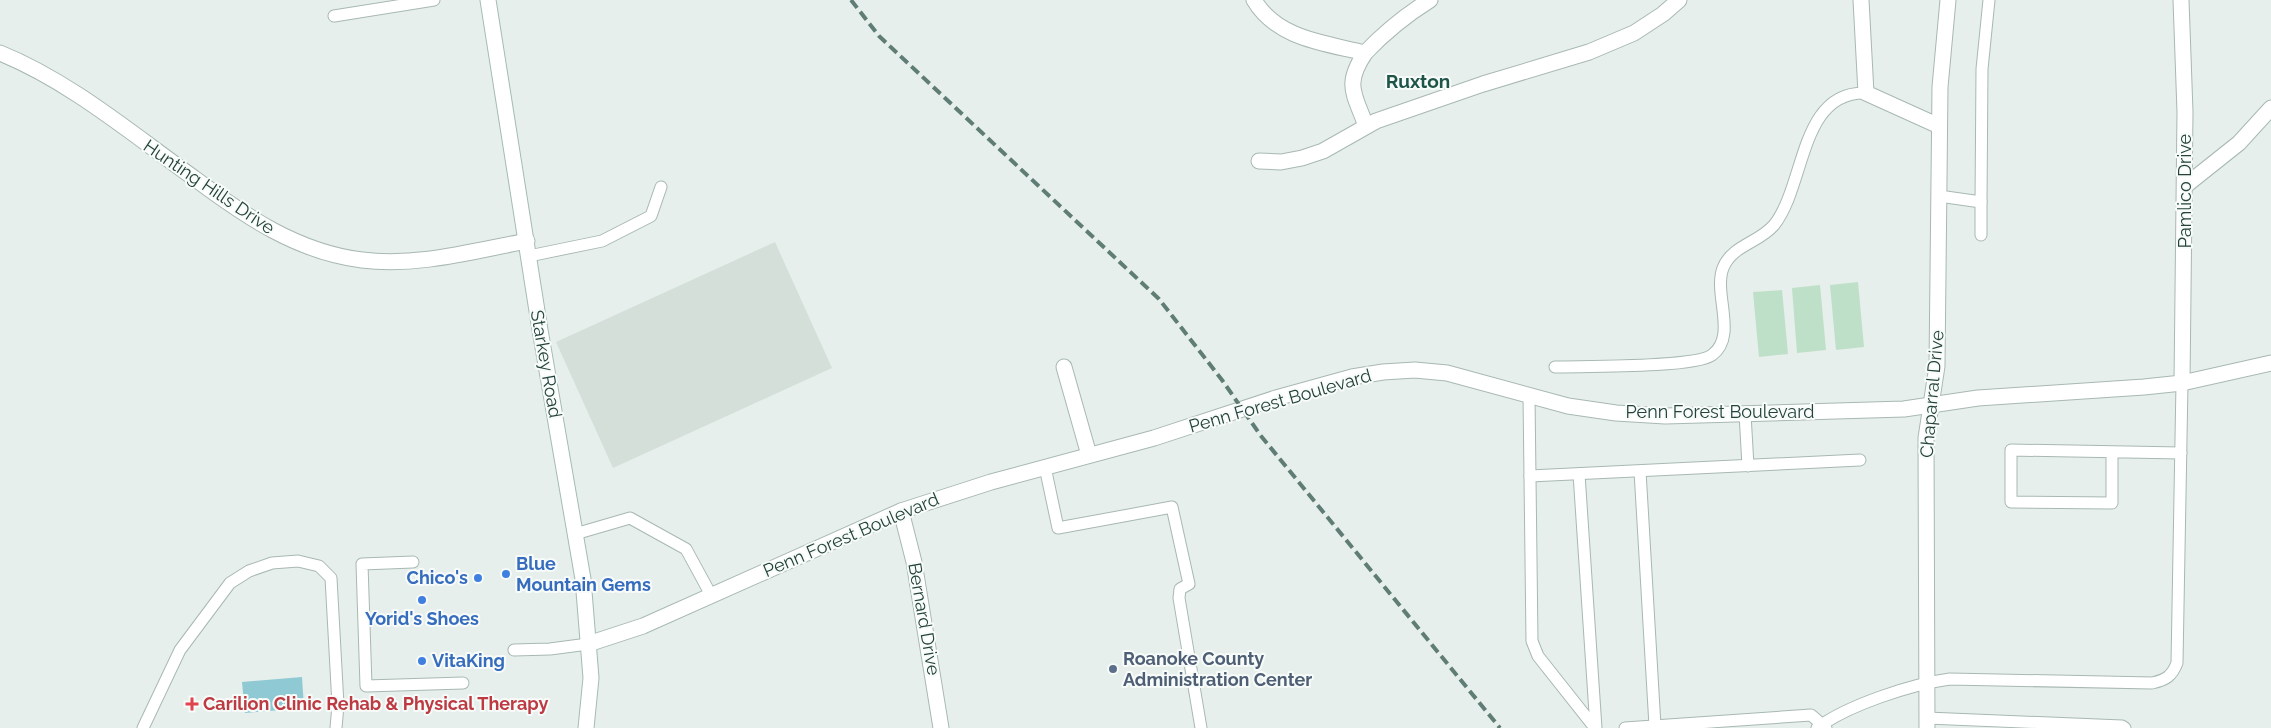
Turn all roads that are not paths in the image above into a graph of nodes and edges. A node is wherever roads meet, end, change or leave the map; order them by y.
1 (434, 0) edge
2 (488, 0) edge
3 (1254, 0) edge
4 (1430, 0) edge
5 (1679, 0) edge
6 (1861, 0) edge
7 (1948, 0) edge
8 (1989, 0) edge
9 (2181, 0) edge
10 (334, 16) dead end
11 (0, 53) edge
12 (1365, 53) junction
13 (1866, 93) junction
14 (2271, 108) edge
15 (1366, 126) junction
16 (1940, 126) junction
17 (1259, 161) dead end
18 (2185, 186) junction
19 (661, 187) dead end
20 (1939, 196) junction
21 (1981, 202) junction
22 (1981, 235) dead end
23 (528, 249) junction
24 (2271, 363) edge
25 (1064, 367) dead end
26 (1555, 367) dead end
27 (2182, 382) junction
28 (1529, 396) junction
29 (1932, 405) junction
30 (1745, 414) junction
31 (2112, 452) junction
32 (2181, 453) junction
33 (1088, 456) junction
34 (1860, 460) dead end
35 (1748, 466) junction
36 (1045, 467) junction
37 (1640, 471) junction
38 (1579, 474) junction
39 (1530, 476) junction
40 (901, 511) junction
41 (576, 534) junction
42 (412, 562) dead end
43 (711, 595) junction
44 (588, 644) junction
45 (514, 650) dead end
46 (1927, 682) junction
47 (463, 683) dead end
48 (1927, 723) edge
49 (1987, 724) edge
50 (1656, 726) junction
51 (1822, 726) edge
52 (2098, 726) edge
53 (142, 728) edge
54 (336, 728) edge
55 (586, 728) edge
56 (941, 728) edge
57 (1201, 728) edge
58 (1596, 728) edge
59 (1625, 728) edge
60 (2125, 728) edge

1 - 10 lane
2 - 23 street, Starkey Road
3 - 12 street
4 - 12 street
5 - 15 street
6 - 13 street
7 - 16 street, Chaparral Drive
8 - 21 lane
9 - 18 street, Pamlico Drive
11 - 23 street, Hunting Hills Drive
12 - 15 street
13 - 16 street
13 - 26 lane
14 - 18 street
15 - 17 street
16 - 20 street, Chaparral Drive
18 - 27 street, Pamlico Drive
19 - 23 lane
20 - 21 lane
20 - 29 street, Chaparral Drive
21 - 22 lane
23 - 41 street, Starkey Road
24 - 27 street, Penn Forest Boulevard
25 - 33 street
27 - 29 street, Penn Forest Boulevard
27 - 32 lane
28 - 30 street, Penn Forest Boulevard
28 - 33 street, Penn Forest Boulevard
28 - 39 lane
29 - 30 street, Penn Forest Boulevard
29 - 46 street, Chaparral Drive
30 - 35 lane
31 - 31 lane
31 - 32 lane
32 - 46 lane
33 - 36 street, Penn Forest Boulevard
34 - 35 lane
35 - 37 lane
36 - 40 street, Penn Forest Boulevard
36 - 57 lane
37 - 38 lane
37 - 50 lane
38 - 39 lane
38 - 58 lane
39 - 58 lane
40 - 43 street, Penn Forest Boulevard
40 - 56 street, Bernard Drive
41 - 43 lane
41 - 44 street, Starkey Road
42 - 47 lane
43 - 44 street, Penn Forest Boulevard
44 - 45 lane
44 - 55 street, Starkey Road
46 - 48 street, Chaparral Drive
46 - 51 lane
48 - 49 lane
49 - 52 lane
50 - 51 lane
50 - 59 lane
52 - 60 lane
53 - 54 lane

